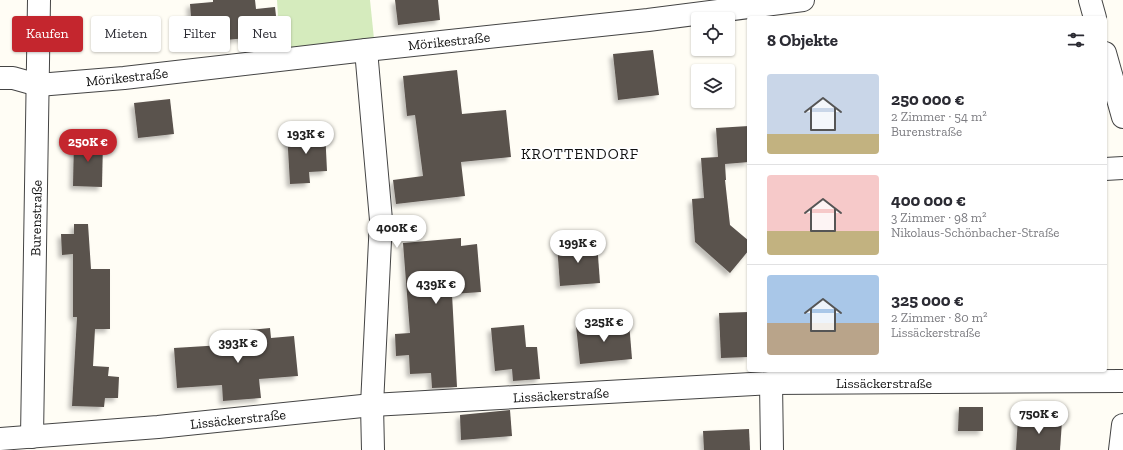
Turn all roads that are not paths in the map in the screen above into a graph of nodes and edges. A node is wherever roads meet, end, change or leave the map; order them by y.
1 (39, 0) edge
2 (803, 0) edge
3 (1090, 0) edge
4 (1094, 16) edge
5 (366, 50) junction
6 (1107, 60) edge
7 (0, 78) edge
8 (38, 85) junction
9 (1123, 118) edge
10 (1123, 168) edge
11 (1107, 169) edge
12 (1123, 381) edge
13 (771, 384) junction
14 (372, 405) junction
15 (1123, 425) edge
16 (17, 441) edge
17 (373, 450) edge
18 (772, 450) edge
19 (1120, 450) edge

1 - 8 street, Burenstraße
2 - 5 street, Mörikestraße
3 - 4 street
5 - 8 street, Mörikestraße
5 - 14 street
6 - 9 street
7 - 8 street, Mörikestraße
8 - 16 street, Burenstraße
10 - 11 street
12 - 13 street, Lissäckerstraße
13 - 14 street, Lissäckerstraße
13 - 18 street
14 - 16 street, Lissäckerstraße
14 - 17 street
15 - 19 street

